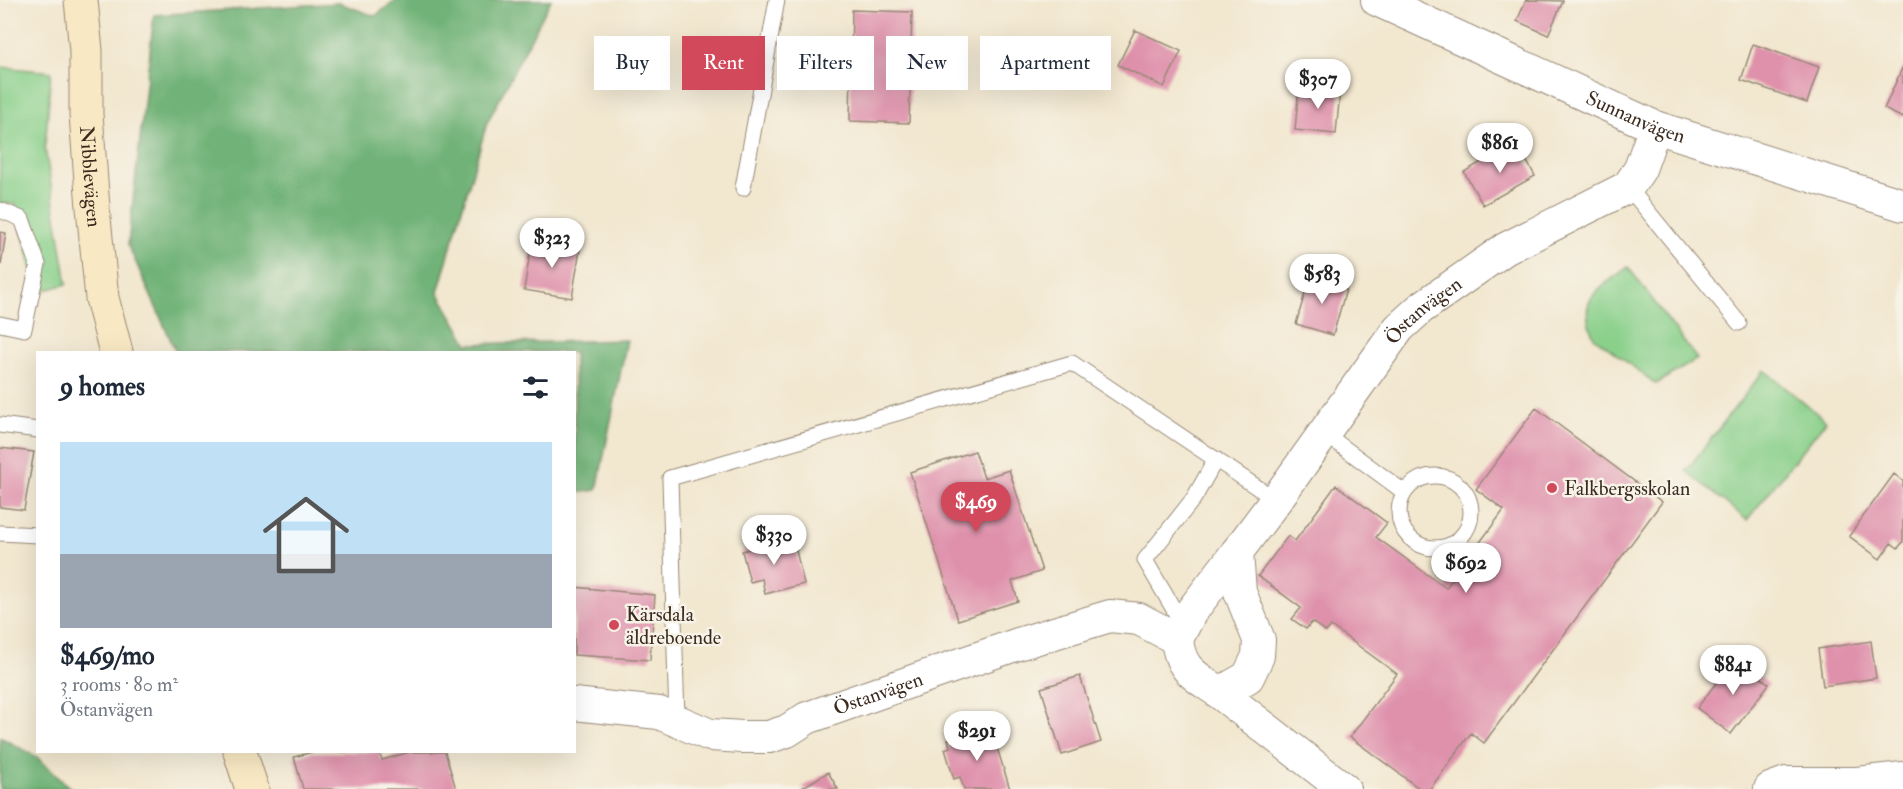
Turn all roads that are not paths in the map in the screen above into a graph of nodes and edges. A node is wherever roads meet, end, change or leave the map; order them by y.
1 (81, 0) edge
2 (777, 0) edge
3 (1377, 0) edge
4 (1655, 127) junction
5 (1628, 187) junction
6 (743, 188) dead end
7 (1903, 205) edge
8 (0, 210) edge
9 (1739, 323) dead end
10 (0, 324) edge
11 (116, 351) edge
12 (0, 424) edge
13 (36, 430) edge
14 (1324, 433) junction
15 (1216, 459) junction
16 (1404, 492) junction
17 (1276, 500) junction
18 (0, 533) edge
19 (36, 534) edge
20 (1237, 552) junction
21 (1180, 633) junction
22 (1220, 693) junction
23 (576, 704) edge
24 (677, 721) junction
25 (240, 753) edge
26 (1903, 778) edge
27 (252, 789) edge
28 (1344, 789) edge
29 (1770, 789) edge

1 - 11 street, Nibblevägen
2 - 6 lane
3 - 4 street, Sunnanvägen
4 - 5 street
4 - 7 street, Sunnanvägen
5 - 9 lane
5 - 14 street, Östanvägen
8 - 10 lane
12 - 13 lane
14 - 16 lane
14 - 17 street, Östanvägen
15 - 17 lane
15 - 21 lane
15 - 24 lane
16 - 16 lane
17 - 20 street, Östanvägen
18 - 19 lane
20 - 21 street, Östanvägen
20 - 22 street
21 - 22 street
21 - 24 street, Östanvägen
22 - 28 street
23 - 24 street, Östanvägen
25 - 27 street
26 - 29 street

